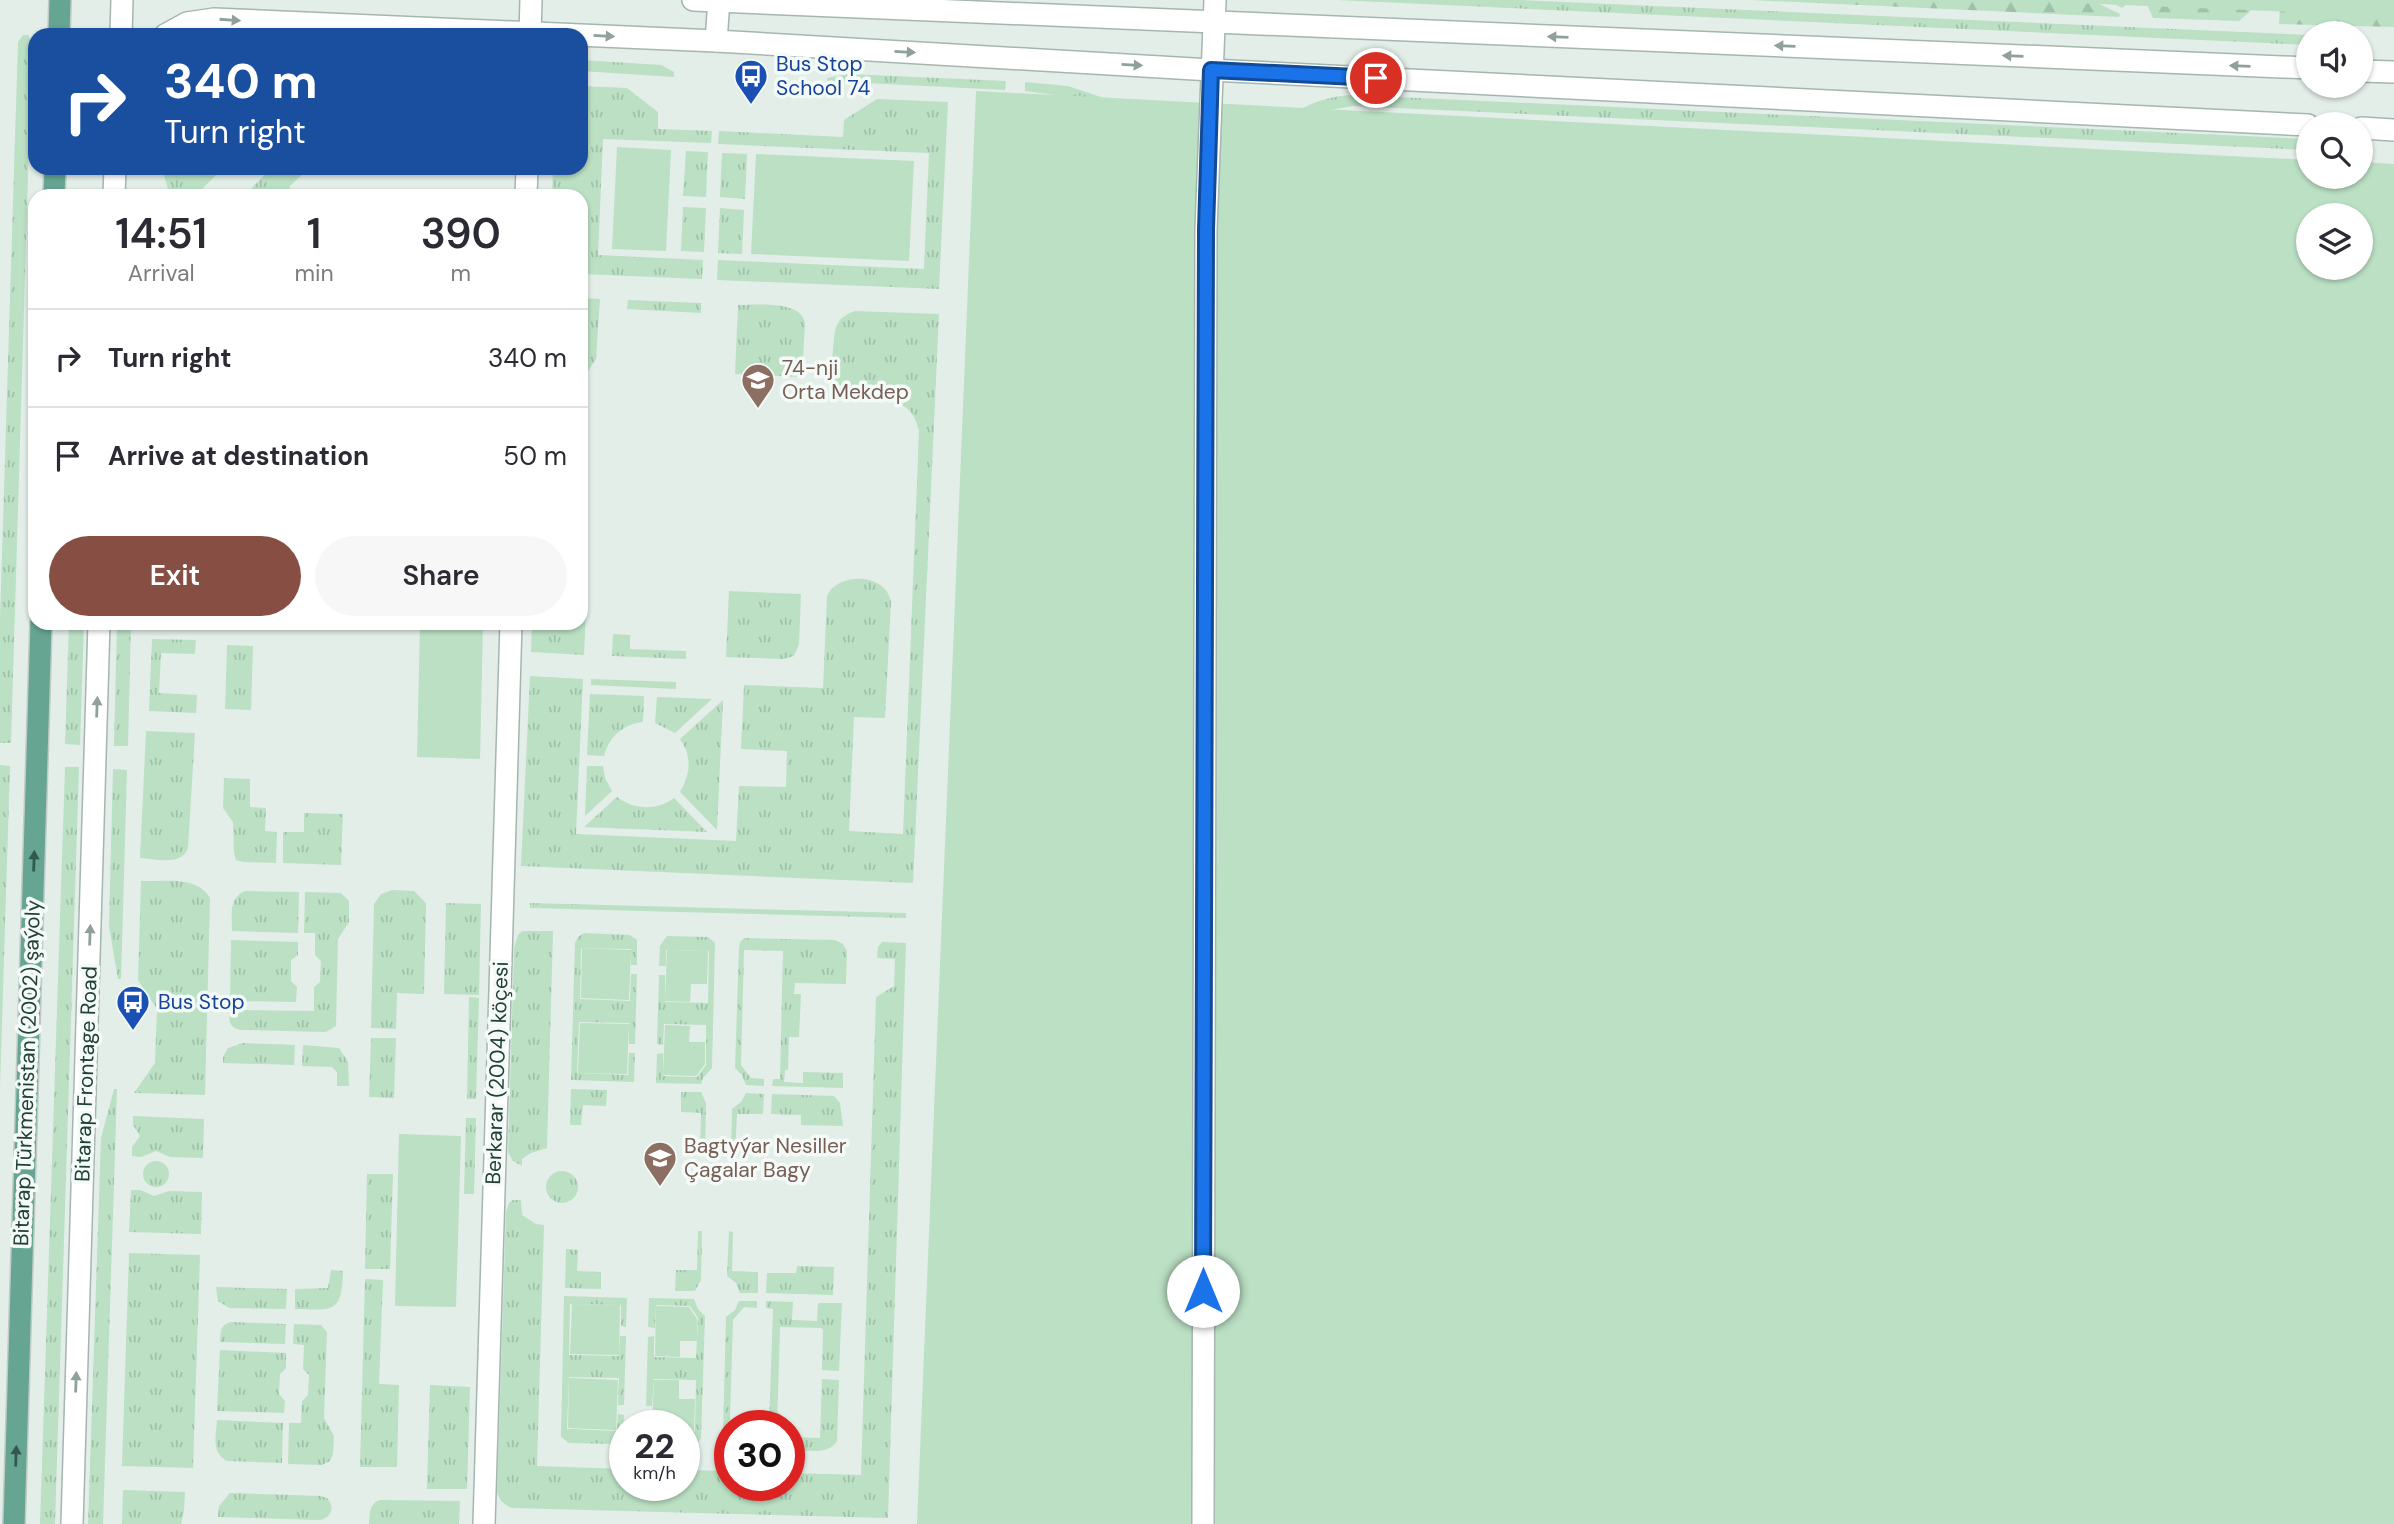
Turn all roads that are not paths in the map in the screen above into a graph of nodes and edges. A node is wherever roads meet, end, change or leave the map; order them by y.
1 (60, 0) edge
2 (122, 0) edge
3 (531, 0) edge
4 (693, 0) edge
5 (1215, 0) edge
6 (719, 1) edge
7 (1214, 22) junction
8 (59, 28) edge
9 (121, 28) edge
10 (178, 28) edge
11 (404, 28) edge
12 (530, 28) edge
13 (588, 36) edge
14 (716, 41) junction
15 (2296, 67) edge
16 (1211, 70) junction
17 (2373, 71) edge
18 (2394, 72) edge
19 (2296, 124) edge
20 (2373, 129) edge
21 (2394, 130) edge
22 (41, 630) edge
23 (99, 630) edge
24 (511, 630) edge
25 (13, 1524) edge
26 (72, 1524) edge
27 (484, 1524) edge
28 (1203, 1524) edge

1 - 8 main road
2 - 9 street
3 - 12 street
4 - 6 street
5 - 7 street
6 - 7 street
6 - 14 street
15 -> 7 street
7 - 16 street
10 -> 11 street
13 -> 14 street
14 -> 16 street
16 - 19 street
16 - 28 street
17 - 18 street
20 - 21 street
25 -> 22 main road, Bitarap Türkmenistan (2002) şaýoly
26 -> 23 street, Bitarap Frontage Road
24 - 27 street, Berkarar (2004) köçesi

